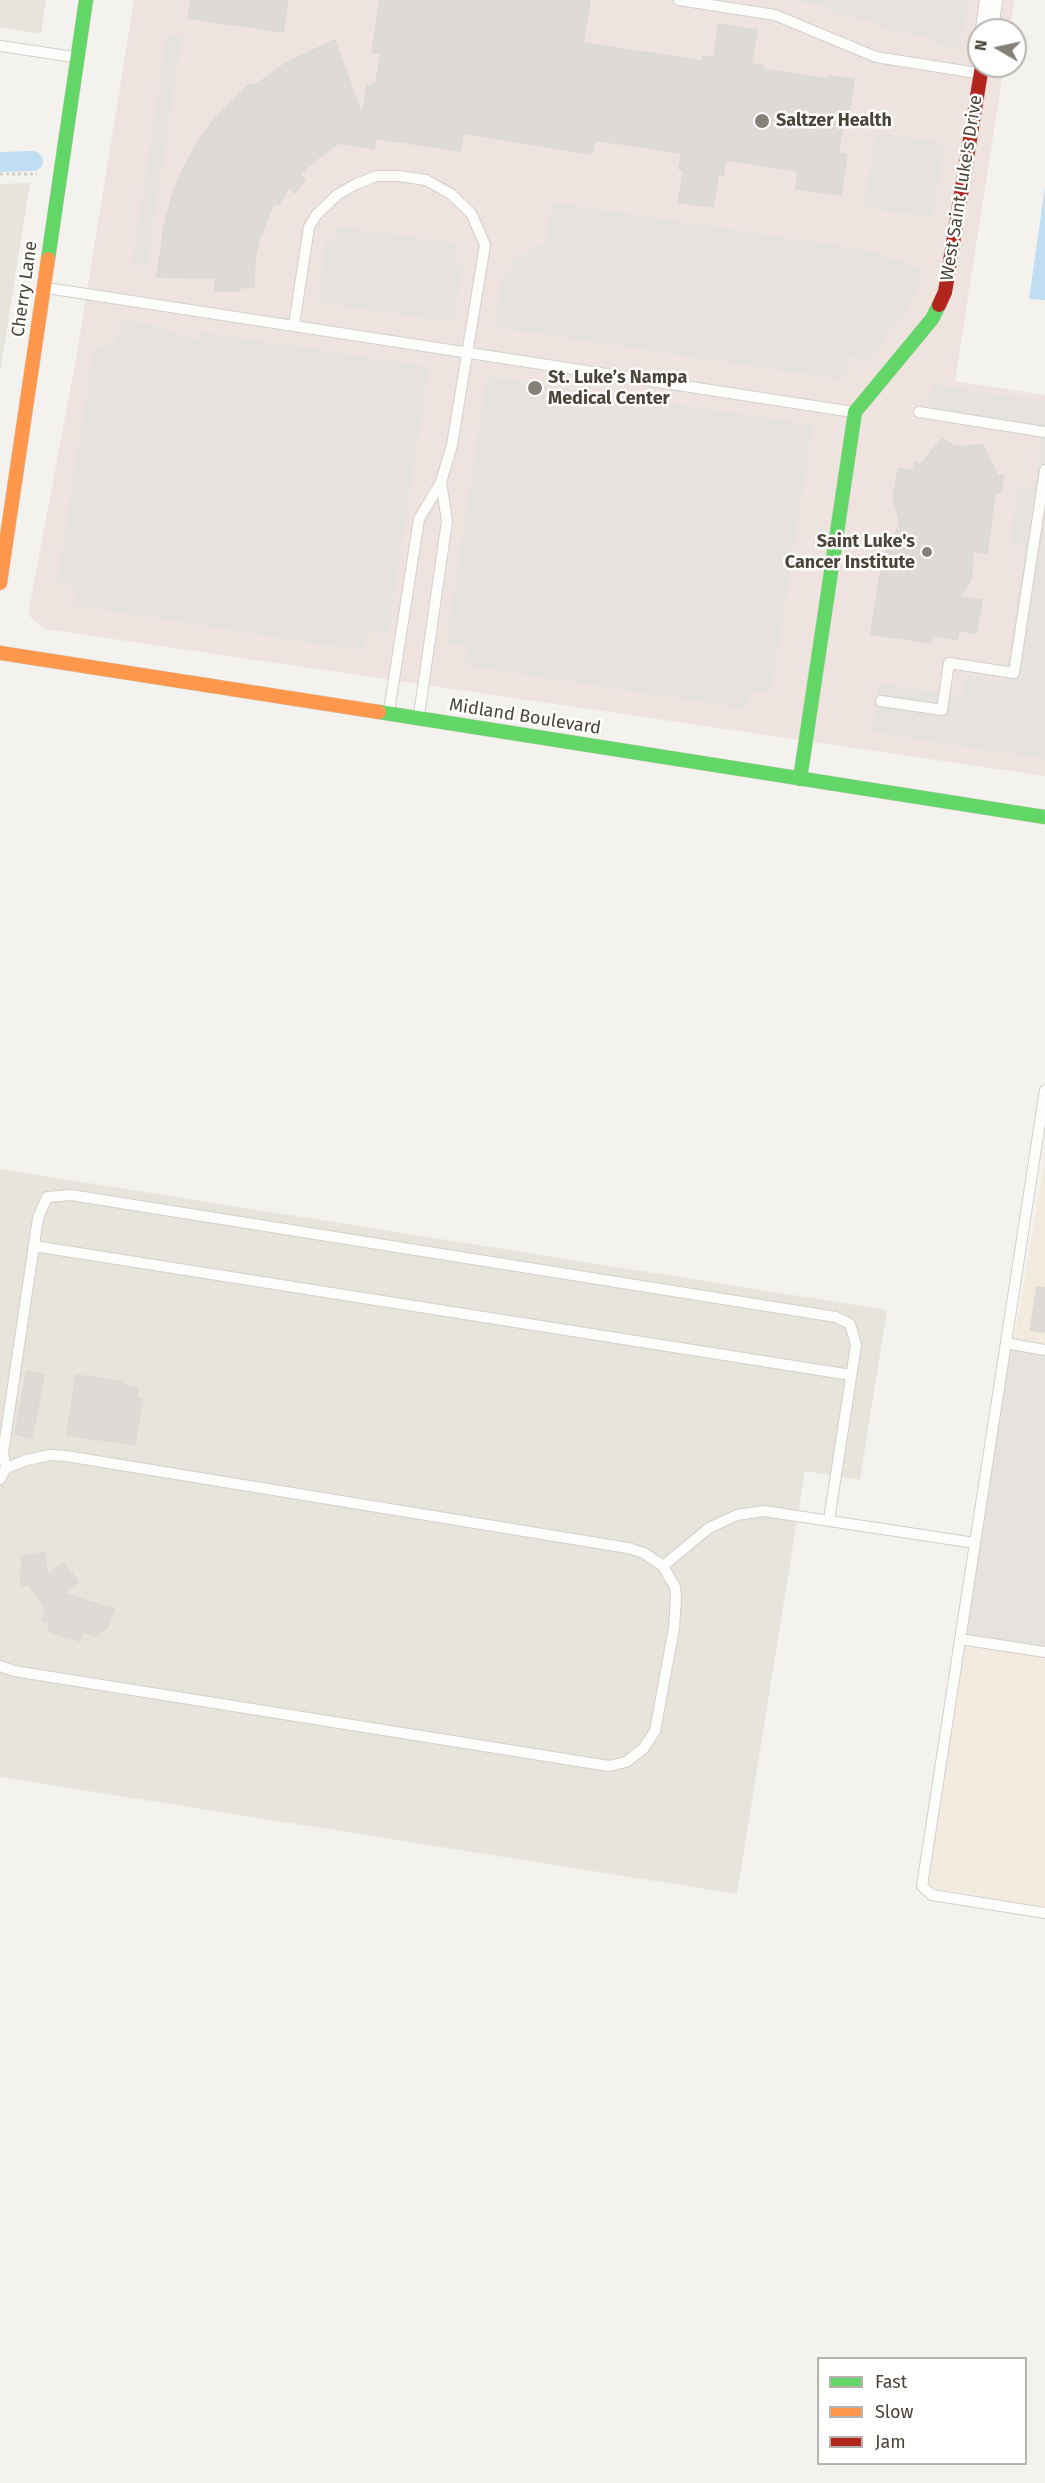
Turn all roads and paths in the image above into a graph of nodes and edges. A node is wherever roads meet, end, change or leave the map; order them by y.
1 (86, 0) edge
2 (679, 0) edge
3 (992, 0) edge
4 (989, 18) edge
5 (0, 46) edge
6 (77, 58) junction
7 (967, 68) edge
8 (980, 78) edge
9 (60, 173) junction
10 (0, 174) edge
11 (44, 288) junction
12 (294, 326) junction
13 (468, 352) junction
14 (855, 412) junction
15 (919, 412) dead end
16 (1045, 432) edge
17 (1045, 471) edge
18 (441, 482) junction
19 (0, 583) edge
20 (0, 653) edge
21 (881, 701) dead end
22 (389, 714) junction
23 (419, 719) junction
24 (800, 779) junction
25 (1045, 817) edge
26 (1045, 1094) edge
27 (34, 1246) junction
28 (1006, 1343) junction
29 (1045, 1350) edge
30 (851, 1375) junction
31 (6, 1468) junction
32 (0, 1479) edge
33 (829, 1520) junction
34 (975, 1543) junction
35 (663, 1566) junction
36 (960, 1639) junction
37 (1045, 1652) edge
38 (0, 1666) edge
39 (1045, 1913) edge

1 - 6 main road, Cherry Lane
2 - 7 lane
3 - 4 street
5 - 6 lane
6 - 9 main road, Cherry Lane
8 - 14 main road, West Saint Luke's Drive
9 - 10 path
9 - 11 main road, Cherry Lane
11 - 12 lane
11 - 19 main road, Cherry Lane
12 - 13 lane
12 - 13 lane
13 - 14 lane
13 - 18 lane
14 - 24 main road
15 - 16 lane
17 - 21 lane
18 - 22 lane
18 - 23 lane
20 - 22 main road, Midland Boulevard
22 - 23 main road, Midland Boulevard
23 - 24 main road, Midland Boulevard
24 - 25 main road, Midland Boulevard
26 - 28 lane
27 - 30 lane
27 - 30 lane
27 - 31 lane
28 - 29 lane
28 - 34 lane
30 - 33 lane
31 - 32 lane
31 - 35 lane
33 - 34 lane
33 - 35 lane
34 - 36 lane
35 - 38 lane
36 - 37 lane
36 - 39 lane

